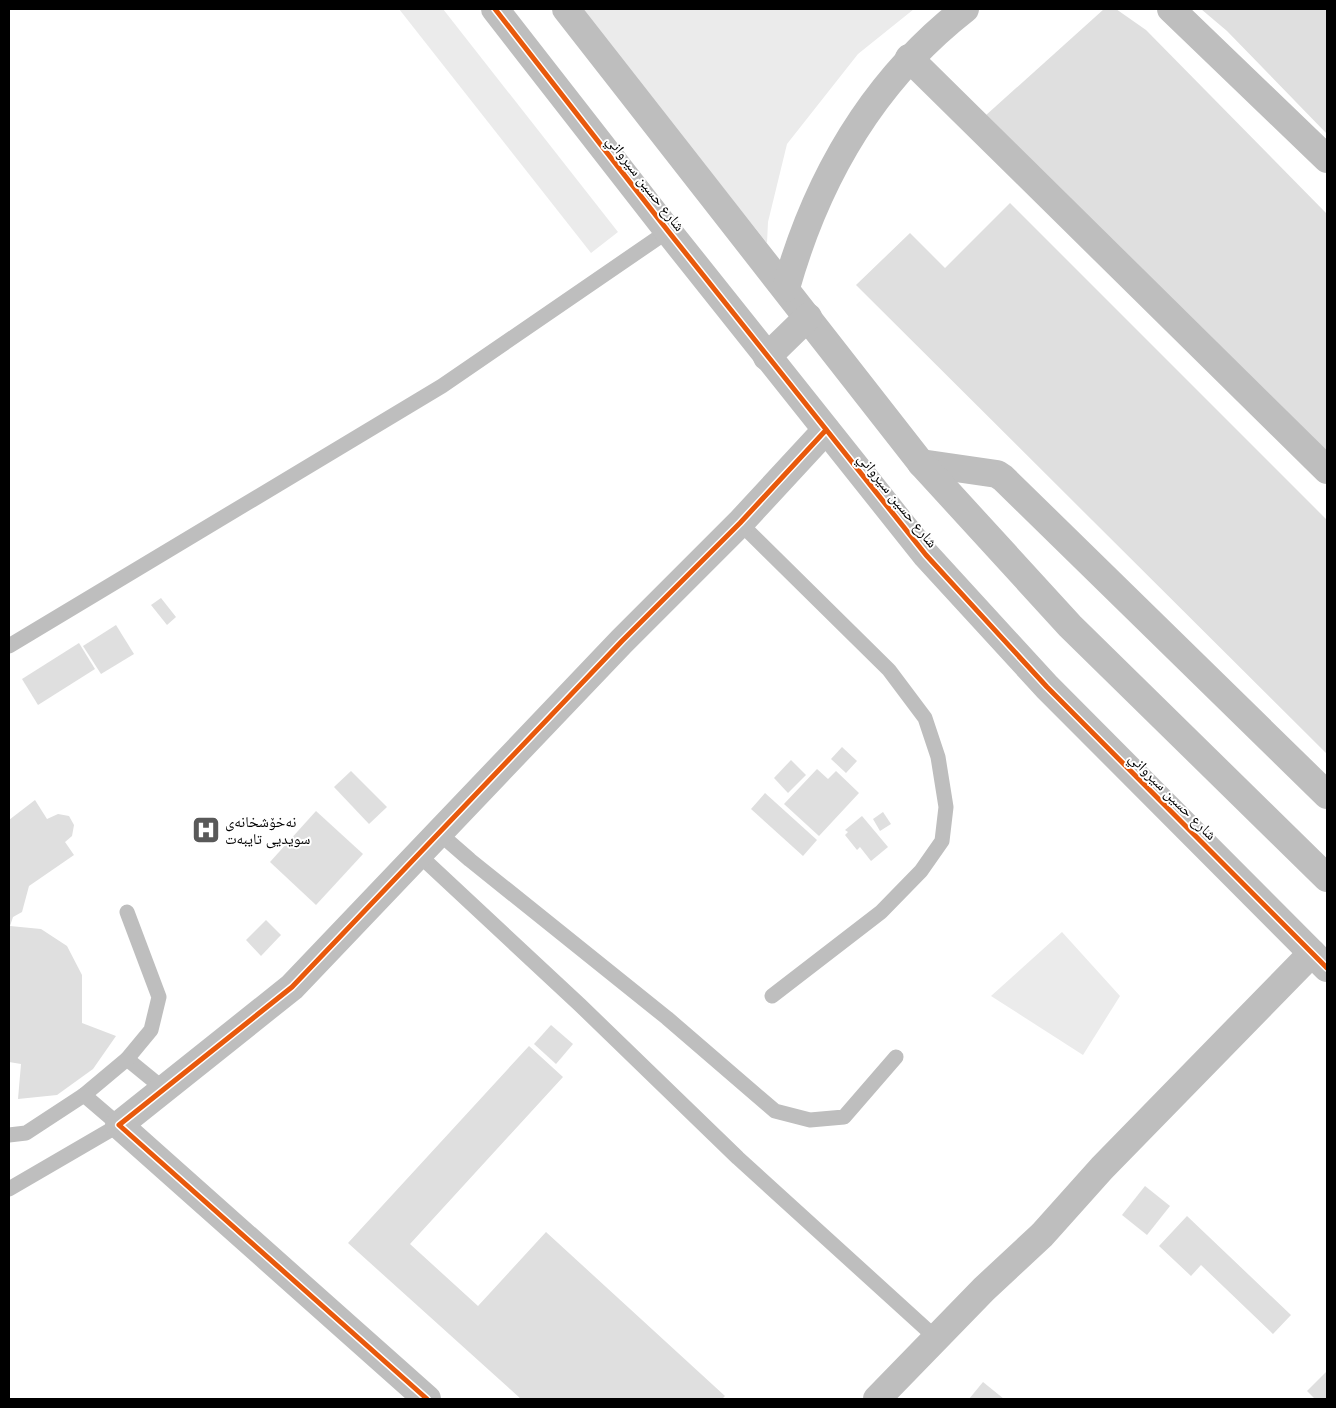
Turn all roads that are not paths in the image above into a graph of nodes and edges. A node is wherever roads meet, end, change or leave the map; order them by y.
1 (495, 9) edge
2 (566, 9) edge
3 (965, 9) edge
4 (1171, 9) edge
5 (909, 58) junction
6 (1327, 160) edge
7 (668, 232) junction
8 (786, 288) junction
9 (808, 317) junction
10 (767, 357) junction
11 (826, 430) junction
12 (921, 463) junction
13 (1327, 470) edge
14 (740, 523) junction
15 (9, 646) edge
16 (1327, 794) edge
17 (439, 832) junction
18 (418, 854) junction
19 (1327, 878) edge
20 (127, 912) dead end
21 (1319, 960) edge
22 (772, 996) dead end
23 (896, 1057) dead end
24 (128, 1059) junction
25 (165, 1090) junction
26 (84, 1095) junction
27 (119, 1125) junction
28 (9, 1135) edge
29 (9, 1188) edge
30 (936, 1338) junction
31 (881, 1398) edge
32 (427, 1399) edge

1 - 7 street, شارع حسين سيرواني
2 - 8 street
3 - 5 street
4 - 6 street
5 - 8 street
5 - 13 street
7 - 10 street, شارع حسين سيرواني
7 - 15 lane
8 - 9 street
9 - 10 street
9 - 12 street
10 - 11 street, شارع حسين سيرواني
11 - 14 street
11 - 21 street, شارع حسين سيرواني
12 - 16 street
12 - 19 street
14 - 17 street
14 - 22 lane
17 - 18 street
17 - 23 lane
18 - 25 street
18 - 30 lane
20 - 24 lane
21 - 30 street
24 - 25 lane
24 - 26 lane
25 - 27 street
26 - 27 lane
26 - 28 lane
27 - 29 lane
27 - 32 street
30 - 31 street

